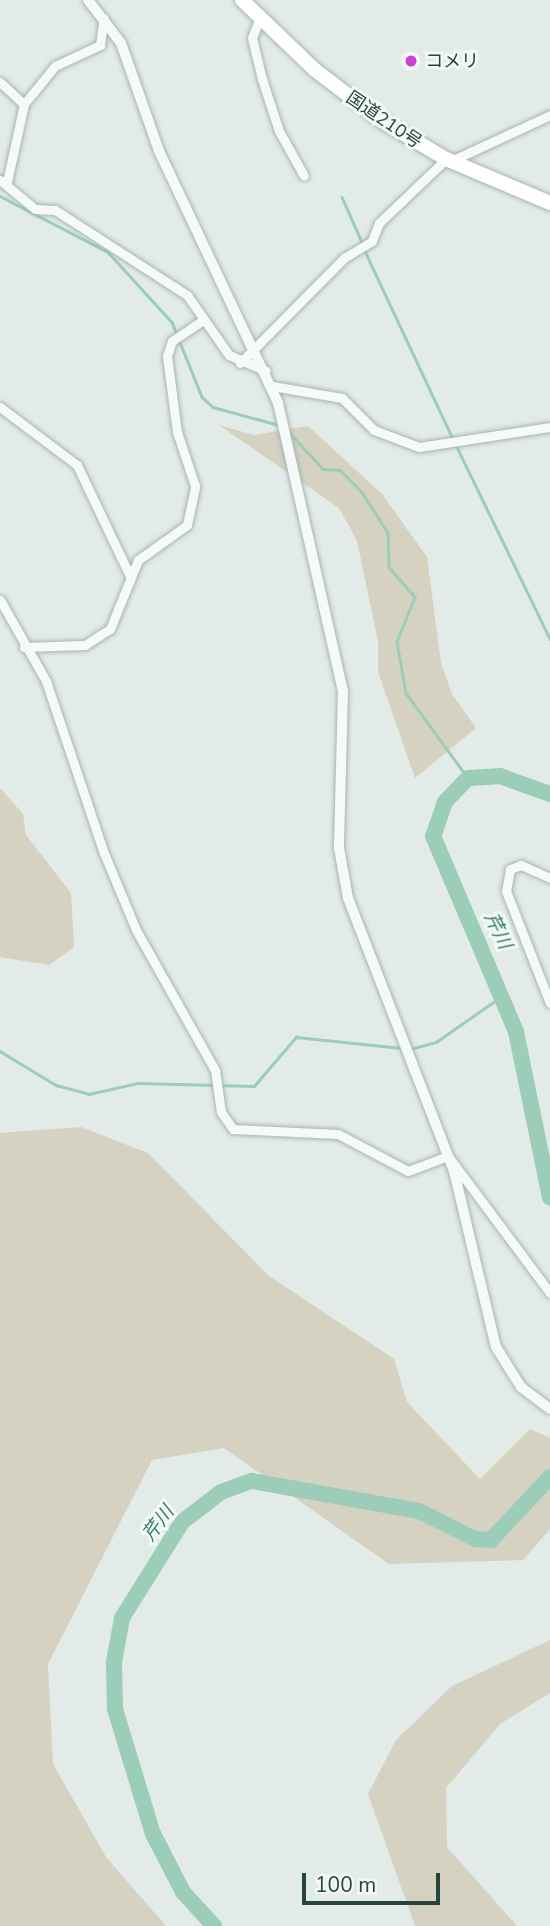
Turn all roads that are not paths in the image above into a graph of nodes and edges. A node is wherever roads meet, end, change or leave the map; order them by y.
1 (88, 0) edge
2 (242, 0) edge
3 (104, 17) junction
4 (260, 17) junction
5 (0, 82) edge
6 (24, 104) junction
7 (550, 115) edge
8 (449, 160) junction
9 (304, 176) dead end
10 (4, 181) edge
11 (550, 203) edge
12 (203, 320) junction
13 (254, 346) junction
14 (240, 363) junction
15 (266, 372) junction
16 (272, 386) junction
17 (0, 407) edge
18 (550, 427) edge
19 (129, 574) junction
20 (0, 600) edge
21 (24, 647) junction
22 (550, 878) edge
23 (550, 1003) edge
24 (448, 1156) junction
25 (550, 1293) edge
26 (550, 1409) edge

1 - 3 street
2 - 4 highway, 国道210号
3 - 6 street
3 - 13 street
4 - 8 highway, 国道210号
4 - 9 street
5 - 6 street
6 - 10 street
7 - 8 street
8 - 11 highway, 国道210号
8 - 13 street
10 - 12 street
12 - 14 street
12 - 19 street
13 - 14 street
13 - 15 street
14 - 15 street
15 - 16 street
16 - 18 street
16 - 24 street
17 - 19 street
19 - 21 street
20 - 21 street
21 - 24 street
22 - 23 street
24 - 25 street
24 - 26 street

